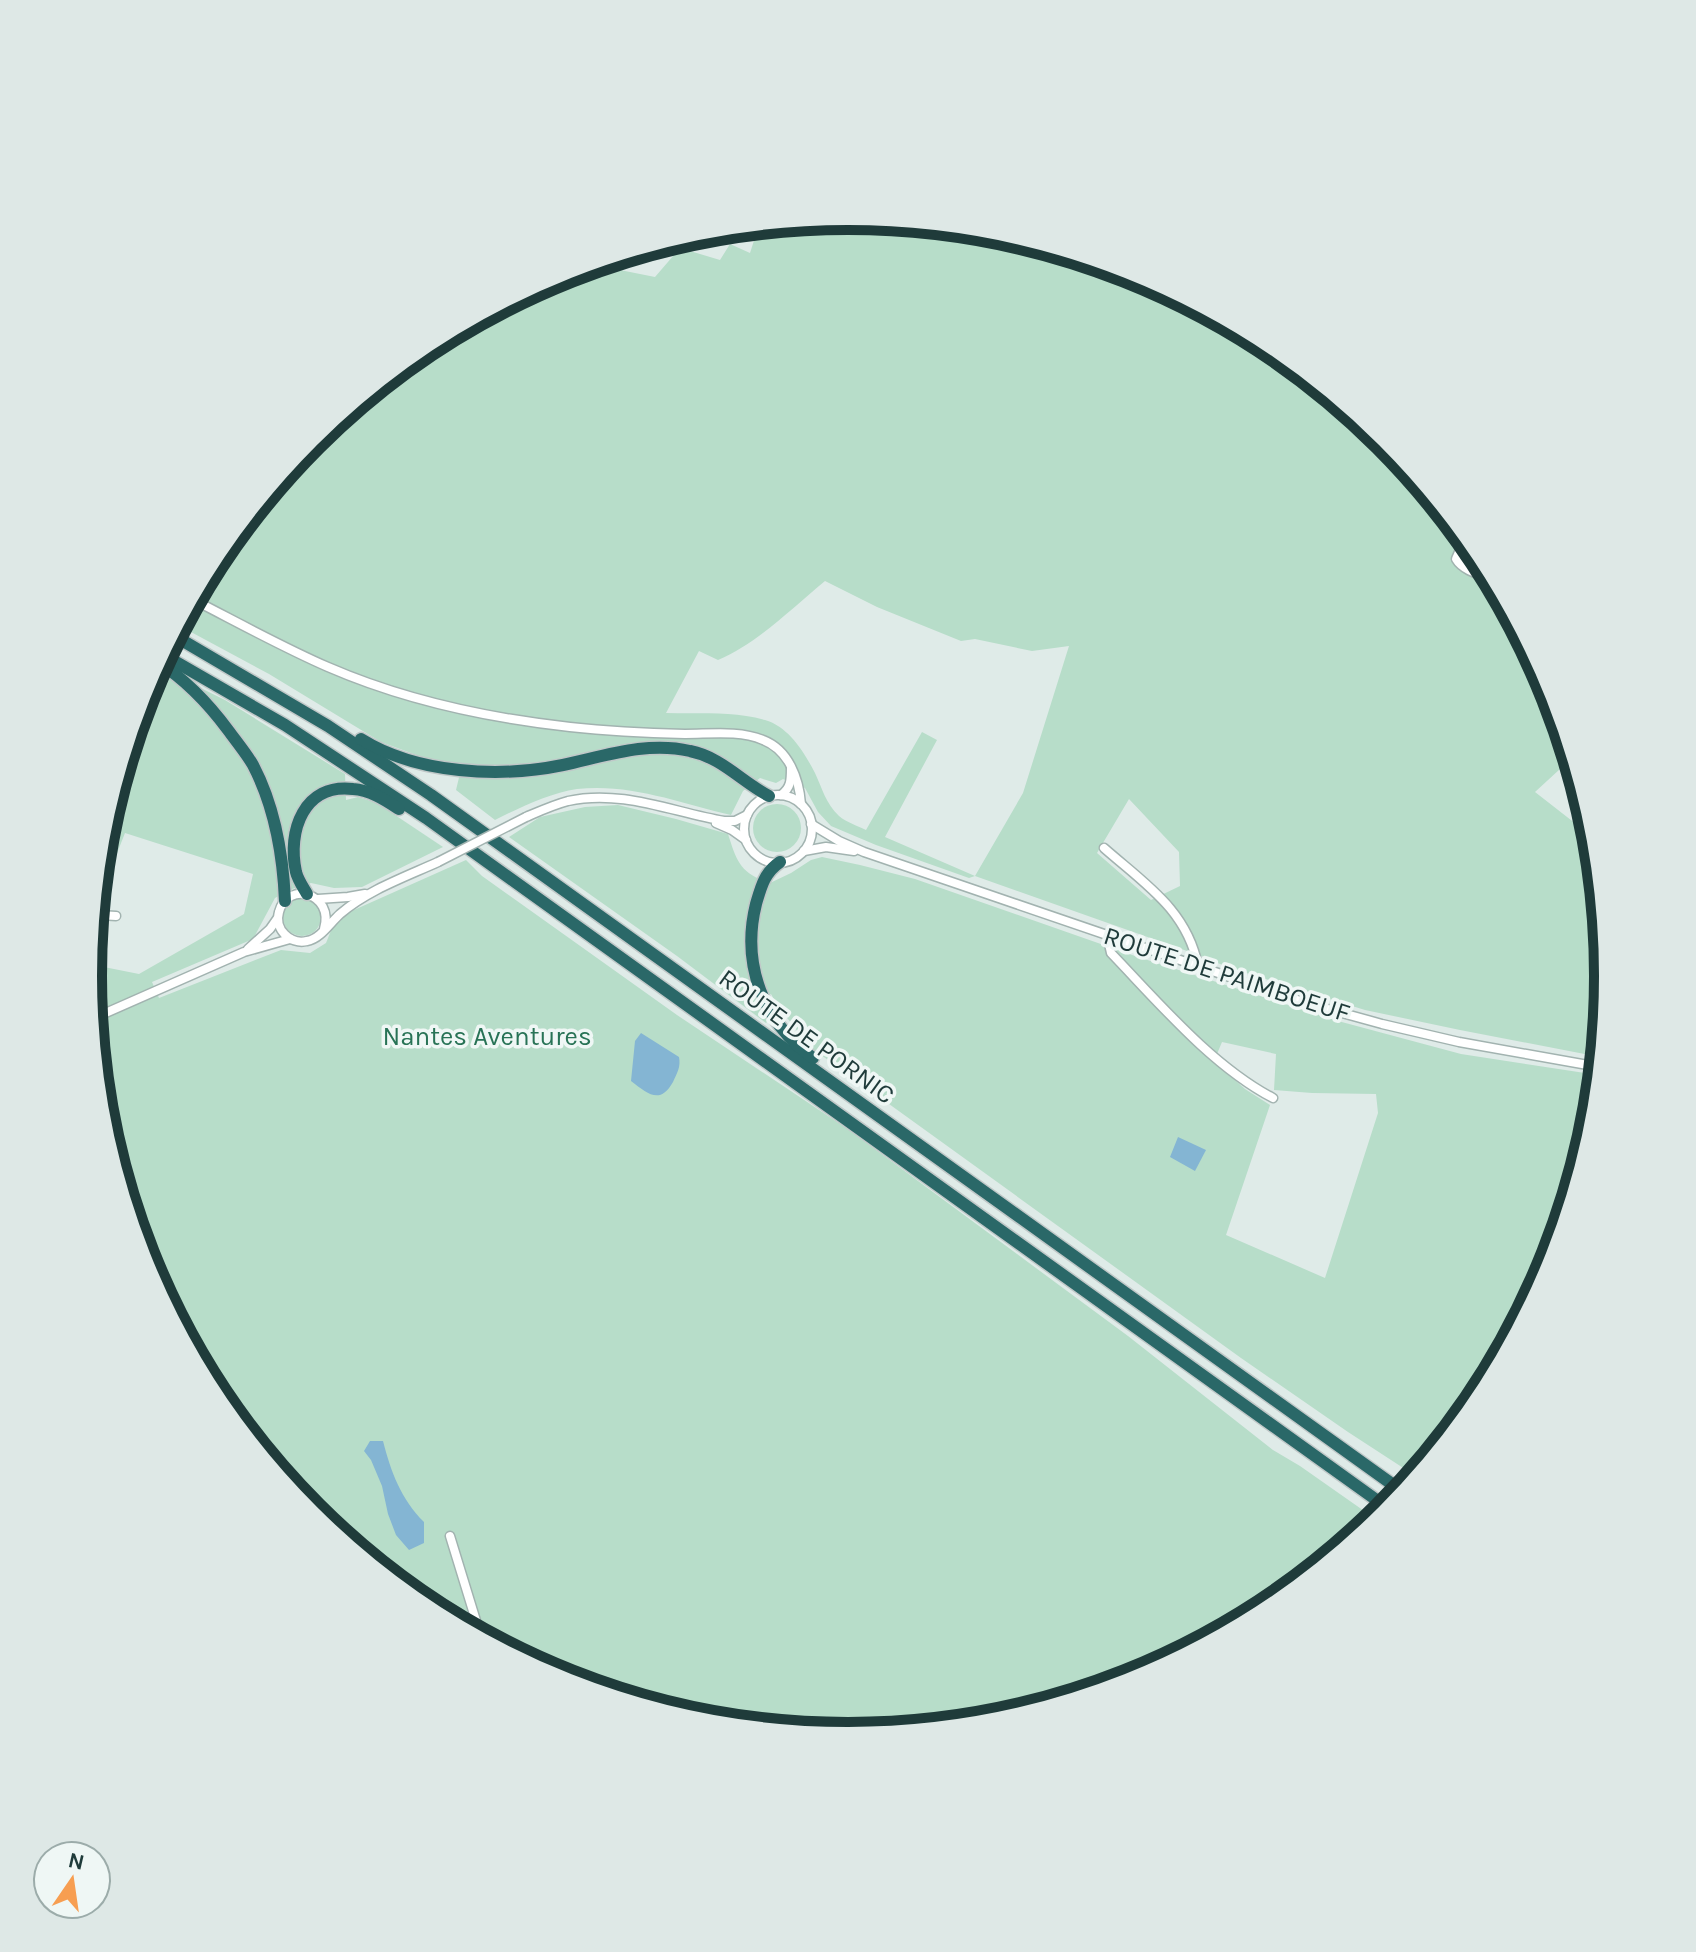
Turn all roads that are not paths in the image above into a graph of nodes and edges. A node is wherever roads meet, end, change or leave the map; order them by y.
1 (1460, 551) edge
2 (1475, 572) edge
3 (202, 604) edge
4 (182, 640) edge
5 (173, 660) edge
6 (169, 669) edge
7 (328, 726) junction
8 (791, 767) junction
9 (775, 796) junction
10 (801, 804) junction
11 (747, 815) junction
12 (702, 817) junction
13 (811, 824) junction
14 (457, 840) junction
15 (747, 841) junction
16 (1104, 848) dead end
17 (803, 851) junction
18 (864, 852) junction
19 (780, 862) junction
20 (373, 892) junction
21 (312, 897) junction
22 (285, 901) junction
23 (105, 915) edge
24 (116, 916) dead end
25 (278, 919) junction
26 (324, 929) junction
27 (1111, 937) junction
28 (290, 939) junction
29 (244, 952) junction
30 (1198, 966) junction
31 (104, 1014) edge
32 (1589, 1065) edge
33 (836, 1084) junction
34 (1273, 1098) dead end
35 (1393, 1485) edge
36 (1378, 1501) edge
37 (450, 1536) dead end
38 (477, 1623) edge

1 - 2 street
3 - 8 street
4 - 7 highway, ROUTE DE PORNIC
5 - 14 highway, ROUTE DE PORNIC
6 - 22 highway
7 - 9 highway
7 - 33 highway, ROUTE DE PORNIC
8 - 9 street
8 - 10 street
9 - 10 street
9 - 11 street
10 - 13 street
11 - 12 street
11 - 15 street
12 - 15 street
12 - 20 street, bridge
13 - 17 street
13 - 18 street, ROUTE DE PAIMBOEUF
14 - 21 highway
14 - 36 highway, ROUTE DE PORNIC
15 - 19 street
16 - 30 street
17 - 18 street, ROUTE DE PAIMBOEUF
17 - 19 street
18 - 27 street, ROUTE DE PAIMBOEUF
19 - 33 highway
20 - 21 street
20 - 26 street
21 - 22 street
21 - 26 street
22 - 25 street
23 - 24 street
25 - 28 street
25 - 29 street
26 - 28 street
27 - 30 street, ROUTE DE PAIMBOEUF
27 - 34 street
28 - 29 street
29 - 31 street
30 - 32 street, ROUTE DE PAIMBOEUF
33 - 35 highway, ROUTE DE PORNIC
37 - 38 street

